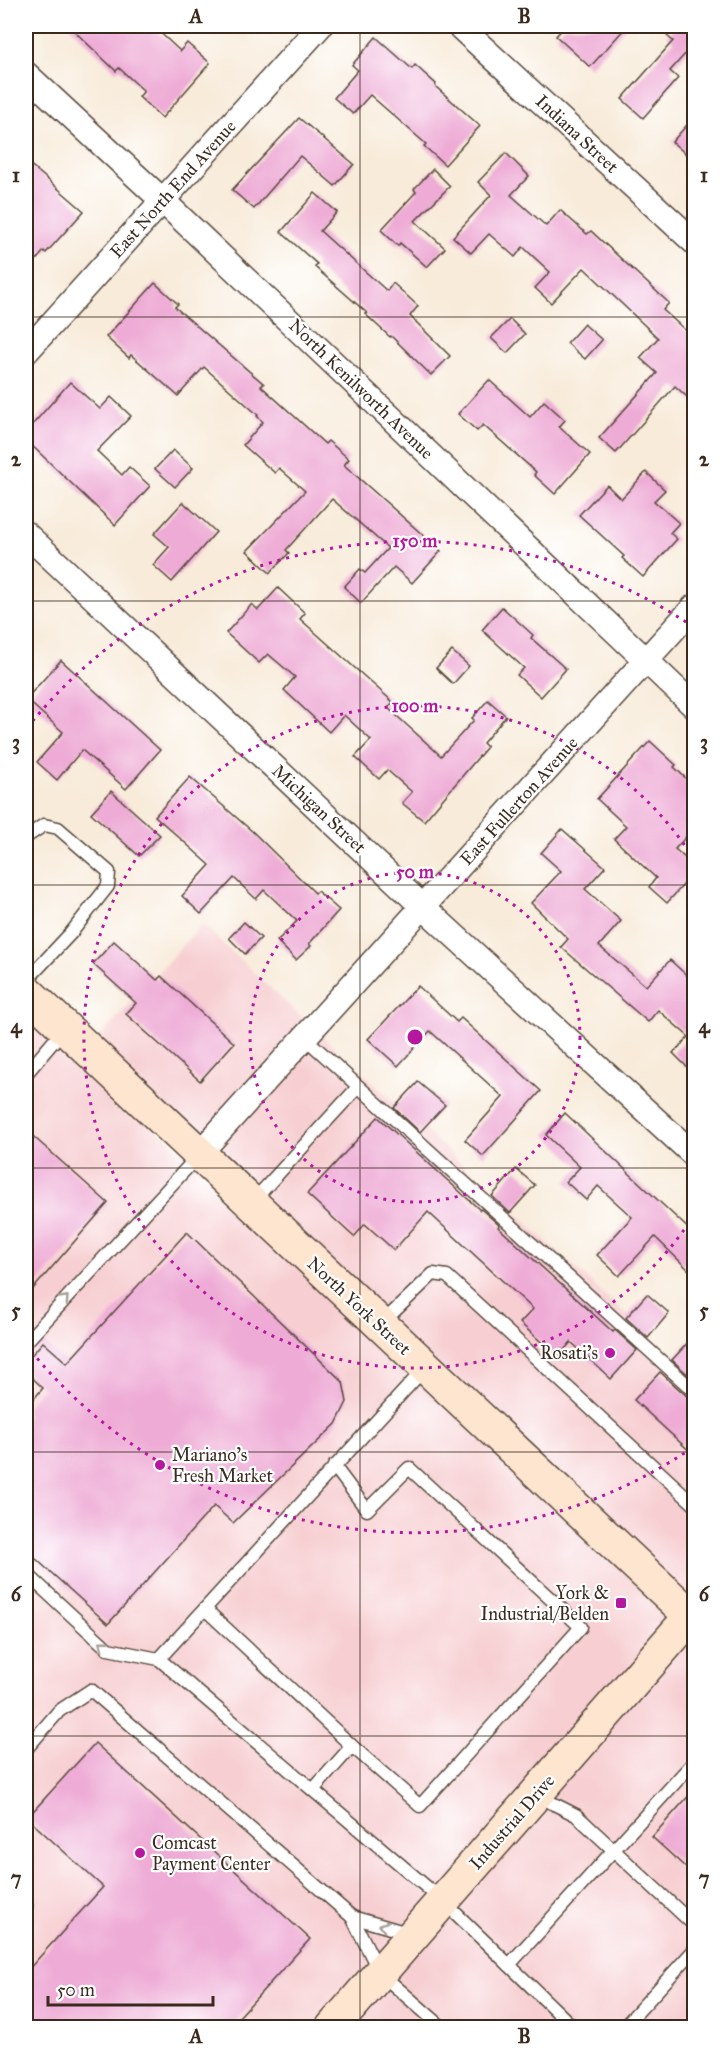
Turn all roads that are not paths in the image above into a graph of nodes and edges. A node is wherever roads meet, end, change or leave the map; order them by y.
1 (320, 26) edge
2 (459, 26) edge
3 (26, 74) edge
4 (163, 201) junction
5 (694, 242) edge
6 (26, 352) edge
7 (26, 534) edge
8 (694, 607) edge
9 (646, 661) junction
10 (694, 706) edge
11 (26, 837) edge
12 (422, 906) junction
13 (26, 981) edge
14 (26, 991) edge
15 (65, 1028) junction
16 (304, 1037) junction
17 (26, 1074) edge
18 (358, 1087) junction
19 (198, 1155) junction
20 (694, 1155) edge
21 (251, 1204) junction
22 (380, 1325) junction
23 (26, 1342) edge
24 (425, 1368) junction
25 (694, 1390) edge
26 (334, 1466) junction
27 (694, 1504) edge
28 (26, 1573) edge
29 (205, 1608) junction
30 (693, 1616) edge
31 (159, 1659) junction
32 (352, 1746) junction
33 (26, 1749) edge
34 (694, 1767) edge
35 (313, 1790) junction
36 (536, 1795) junction
37 (614, 1850) junction
38 (443, 1900) junction
39 (352, 1917) junction
40 (694, 1925) edge
41 (413, 1935) junction
42 (694, 1950) edge
43 (509, 1965) junction
44 (380, 1973) junction
45 (332, 2028) edge
46 (443, 2028) edge
47 (574, 2028) edge
48 (623, 2028) edge

1 - 4 street, East North End Avenue
2 - 5 street, Indiana Street
3 - 4 street, North Kenilworth Avenue
4 - 6 street, East North End Avenue
4 - 9 street, North Kenilworth Avenue
7 - 12 street, Michigan Street
8 - 9 street, East Fullerton Avenue
9 - 10 street, North Kenilworth Avenue
9 - 12 street, East Fullerton Avenue
11 - 13 lane
12 - 16 street, East Fullerton Avenue
12 - 20 street, Michigan Street
14 - 15 main road, North York Street
15 - 17 lane
15 - 19 main road, North York Street
16 - 18 lane
16 - 19 street, East Fullerton Avenue
18 - 21 lane
18 - 25 lane
19 - 21 main road, North York Street
23 -> 19 lane
21 - 22 main road, North York Street
22 - 24 main road, North York Street
22 - 27 lane
24 - 26 lane
24 - 30 main road, North York Street
26 - 29 lane
26 - 32 lane
31 -> 28 lane
29 - 31 lane
29 - 32 lane
30 - 36 main road, Industrial Drive
31 - 35 lane
32 - 35 lane
33 - 39 lane
34 - 37 lane
35 - 38 lane
36 - 37 lane
36 - 38 main road, Industrial Drive
37 - 40 lane
37 - 43 lane
38 - 41 main road, Industrial Drive
38 - 43 lane
41 -> 39 lane
39 - 44 lane
41 - 44 main road, Industrial Drive
42 - 48 lane
43 - 47 lane
44 - 45 main road, Industrial Drive
44 - 46 lane

